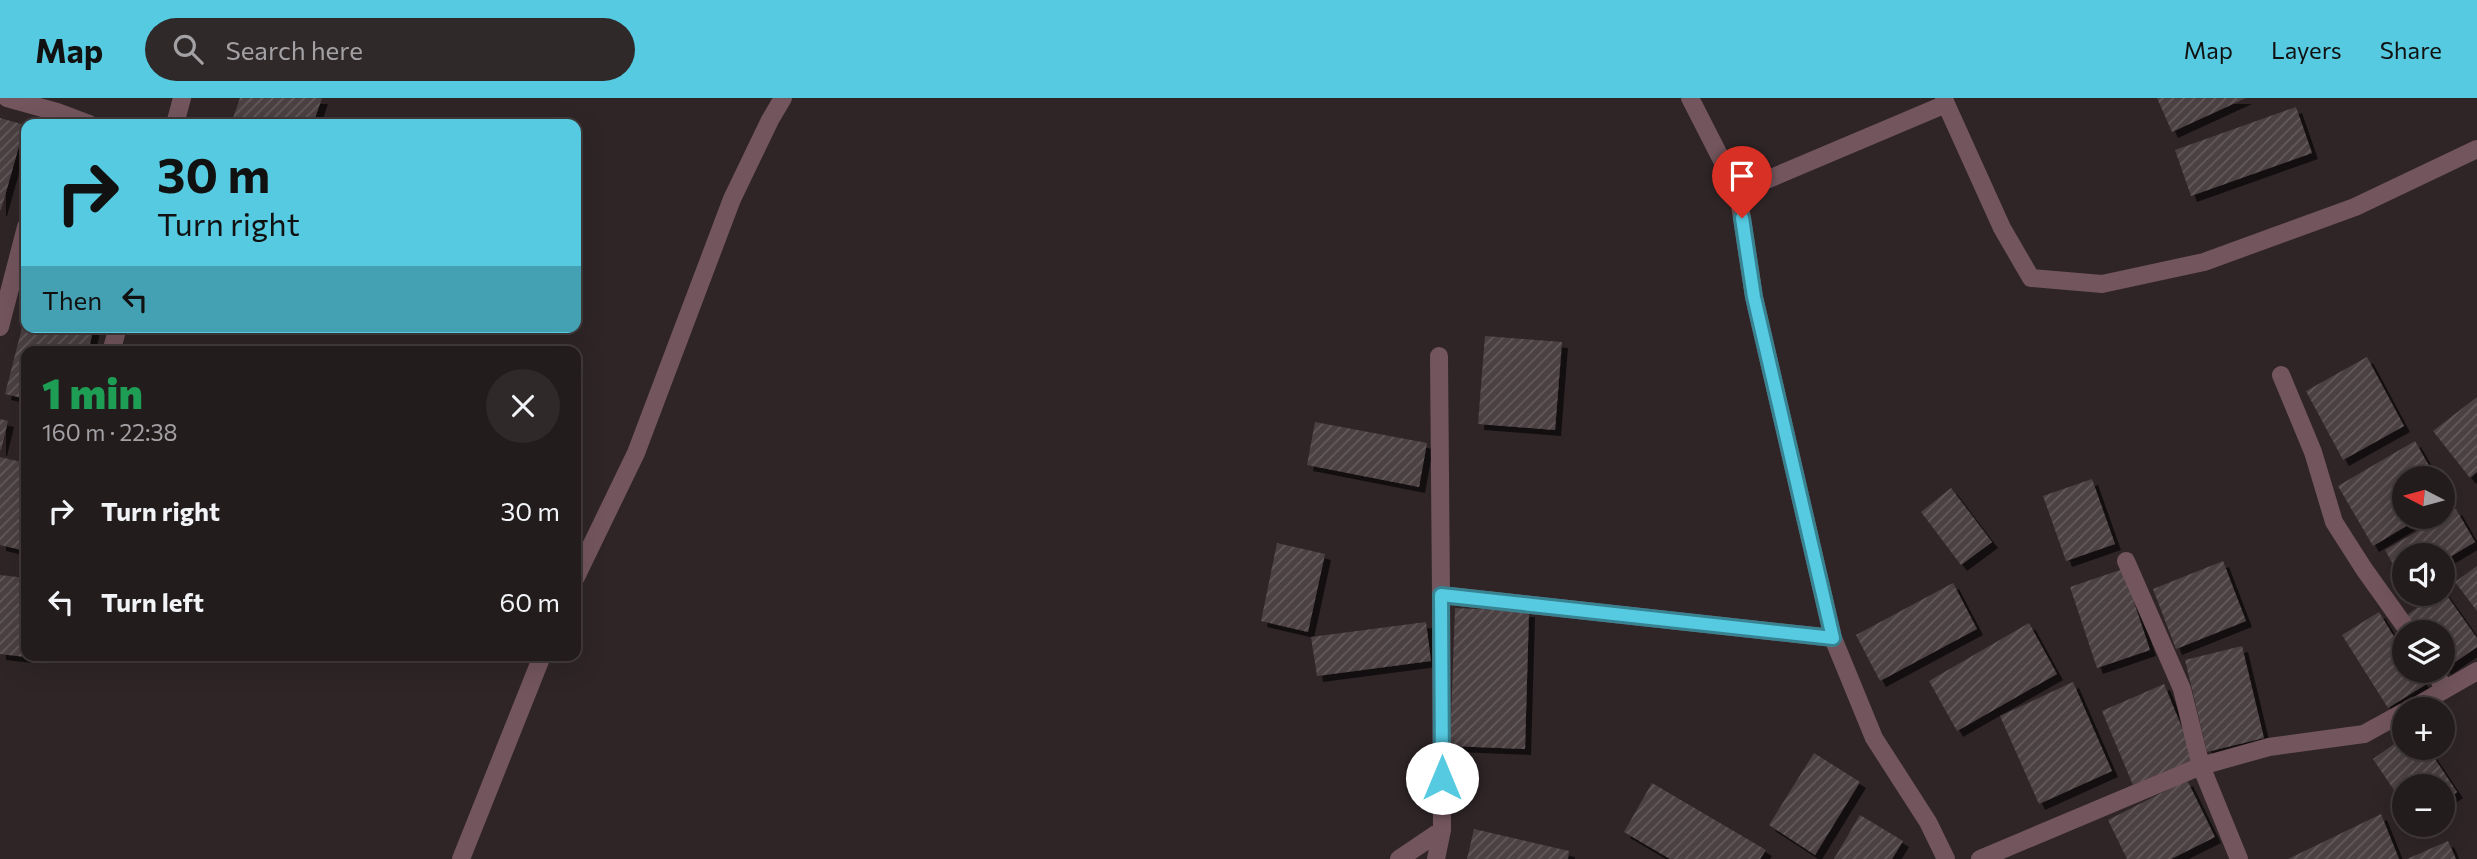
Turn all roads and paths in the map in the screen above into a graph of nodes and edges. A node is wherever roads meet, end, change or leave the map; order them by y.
1 (7, 98) edge
2 (182, 98) edge
3 (783, 98) edge
4 (1690, 98) edge
5 (1945, 101) edge
6 (55, 118) edge
7 (176, 119) edge
8 (2477, 149) edge
9 (1738, 192) junction
10 (21, 246) edge
11 (0, 327) edge
12 (1438, 356) dead end
13 (2281, 375) dead end
14 (2126, 561) dead end
15 (581, 567) edge
16 (1441, 595) junction
17 (2400, 620) edge
18 (1833, 638) junction
19 (540, 661) edge
20 (2477, 671) edge
21 (2441, 683) edge
22 (2444, 688) junction
23 (2430, 697) edge
24 (2392, 718) edge
25 (2201, 766) junction
26 (1443, 830) junction
27 (461, 859) edge
28 (1399, 859) edge
29 (1436, 859) edge
30 (1946, 859) edge
31 (1980, 859) edge
32 (2239, 859) edge

1 - 6 street
2 - 7 street
3 - 15 street
4 - 9 street
5 - 8 street
5 - 9 street
9 - 18 street
10 - 11 street
12 - 16 street
13 - 17 street
14 - 25 street
16 - 18 street
16 - 26 street
18 - 30 street
19 - 27 street
20 - 22 street
21 - 22 street
22 - 23 street
24 - 25 street
25 - 31 street
25 - 32 street
26 - 28 street
26 - 29 street

